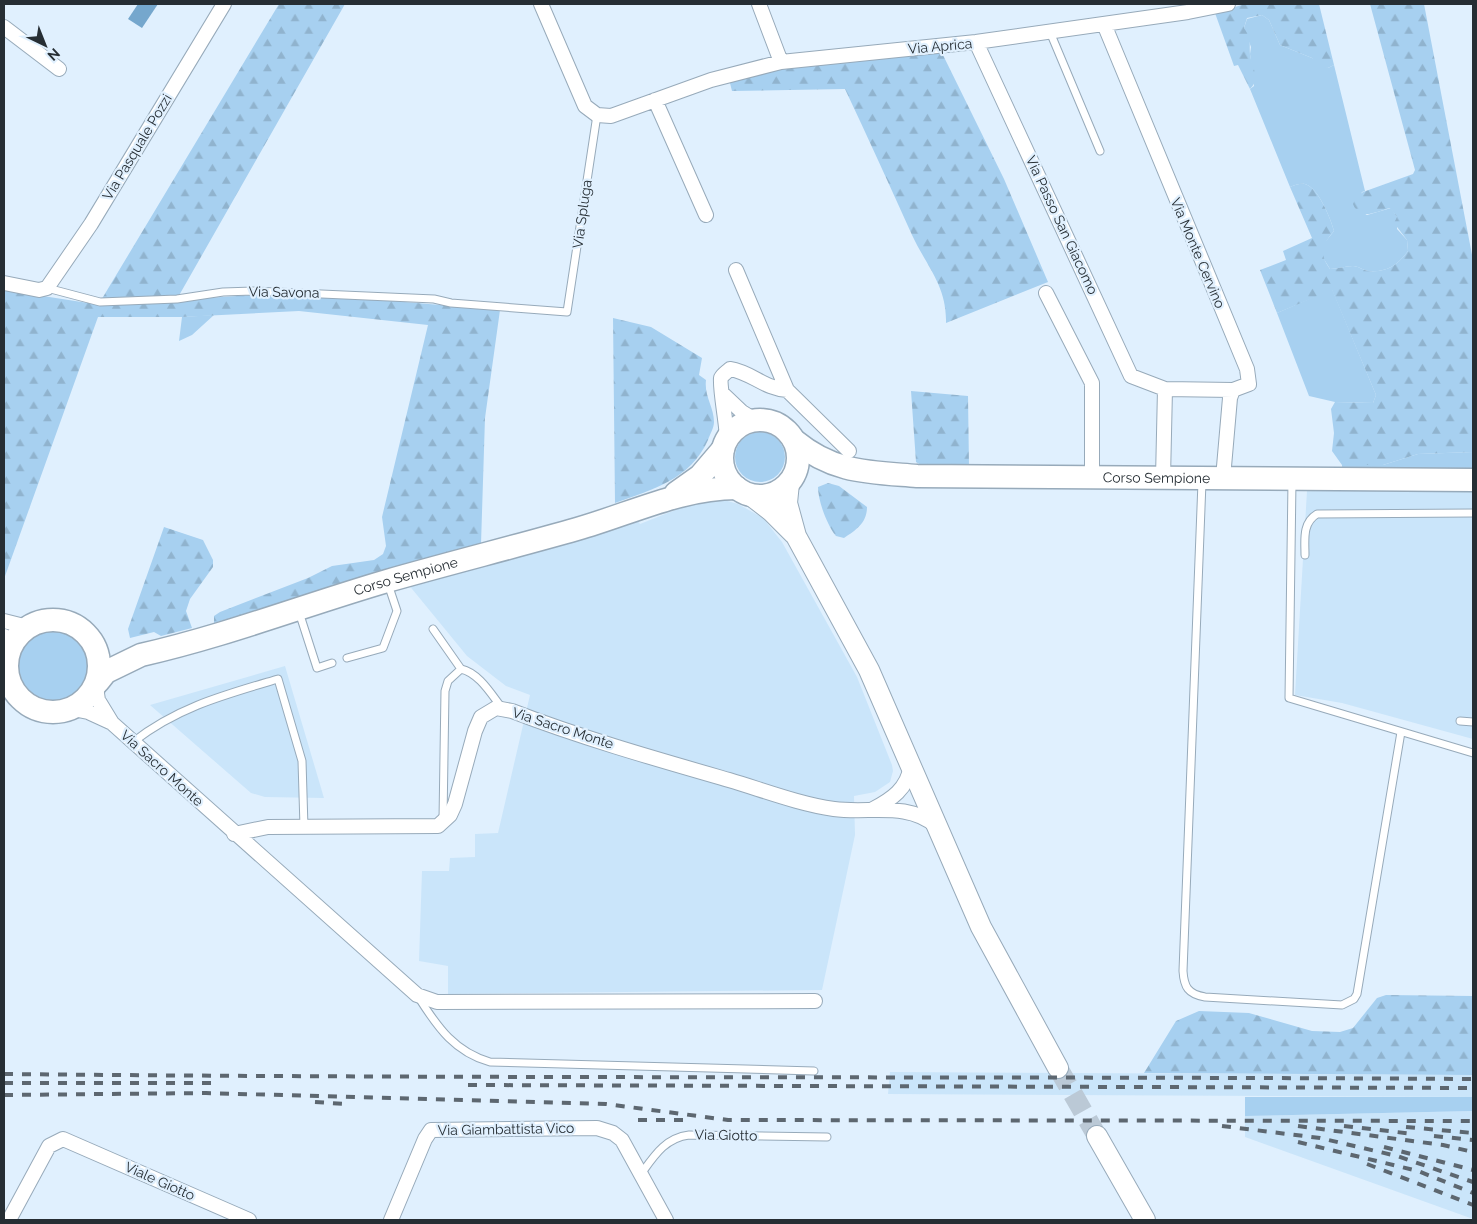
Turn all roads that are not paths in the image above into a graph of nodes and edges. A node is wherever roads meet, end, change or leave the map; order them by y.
1 (224, 4) edge
2 (541, 4) edge
3 (759, 4) edge
4 (1226, 4) edge
5 (1104, 24) junction
6 (4, 27) edge
7 (1050, 32) junction
8 (976, 42) junction
9 (781, 62) junction
10 (59, 69) dead end
11 (655, 100) junction
12 (597, 115) junction
13 (1100, 150) dead end
14 (706, 215) dead end
15 (736, 270) dead end
16 (4, 283) edge
17 (47, 288) junction
18 (1046, 293) dead end
19 (567, 312) joint
20 (1165, 389) junction
21 (787, 390) junction
22 (1233, 390) junction
23 (722, 393) junction
24 (755, 420) junction
25 (794, 441) junction
26 (725, 444) junction
27 (845, 460) junction
28 (1092, 478) junction
29 (1163, 478) junction
30 (1213, 478) junction
31 (1292, 479) junction
32 (791, 480) junction
33 (1473, 480) edge
34 (743, 491) junction
35 (669, 498) junction
36 (1473, 513) edge
37 (796, 536) junction
38 (1305, 555) dead end
39 (387, 581) junction
40 (298, 609) junction
41 (4, 621) edge
42 (28, 627) junction
43 (433, 629) dead end
44 (95, 645) junction
45 (141, 654) junction
46 (347, 658) dead end
47 (6, 659) edge
48 (332, 663) dead end
49 (461, 669) junction
50 (97, 684) junction
51 (13, 700) edge
52 (502, 708) junction
53 (73, 709) junction
54 (1460, 721) dead end
55 (1473, 722) edge
56 (112, 723) junction
57 (1400, 732) junction
58 (132, 742) junction
59 (1473, 753) edge
60 (911, 766) junction
61 (872, 810) junction
62 (443, 823) junction
63 (936, 826) junction
64 (304, 827) junction
65 (234, 834) junction
66 (417, 995) junction
67 (815, 1000) dead end
68 (1058, 1068) tunnel mouth
69 (814, 1071) dead end
70 (1097, 1136) tunnel mouth
71 (827, 1138) dead end
72 (641, 1174) junction
73 (9, 1220) edge
74 (249, 1220) edge
75 (391, 1220) edge
76 (666, 1220) edge
77 (1145, 1220) edge

1 - 17 street, Via Pasquale Pozzi
2 - 12 street
3 - 9 street
4 - 5 street, Via Aprica
5 - 7 street, Via Aprica
5 - 22 street, Via Monte Cervino
6 - 10 street
7 - 8 street, Via Aprica
7 - 13 lane
8 - 9 street, Via Aprica
8 - 20 street, Via Passo San Giacomo
9 - 11 street, Via Aprica
11 - 12 street
11 - 14 street
12 - 19 lane, Via Spluga
15 - 21 street
16 - 17 street, Via Savona
17 - 19 lane, Via Savona
18 - 28 street
20 - 22 street, Via Passo San Giacomo
20 - 29 street
21 - 23 street
21 - 27 street
22 - 30 street
23 - 24 street
23 - 26 street
24 - 25 main road
24 - 26 main road
25 - 27 main road, Corso Sempione
25 - 32 main road
26 - 34 main road
26 - 35 main road, Corso Sempione
27 - 28 main road, Corso Sempione
27 - 32 main road, Corso Sempione
28 - 29 main road, Corso Sempione
29 - 30 main road, Corso Sempione
30 - 31 main road, Corso Sempione
30 - 57 lane
31 - 33 main road, Corso Sempione
31 - 57 lane
32 - 34 main road
32 - 37 street
34 - 35 main road, Corso Sempione
34 - 37 street
35 - 39 main road, Corso Sempione
36 - 38 lane
37 - 60 street
39 - 40 main road, Corso Sempione
39 - 46 lane
40 - 45 main road, Corso Sempione
40 - 48 lane
41 - 42 street
42 - 44 main road
42 - 47 main road
43 - 49 lane
44 - 45 main road
44 - 50 main road
45 - 50 main road
47 - 51 main road
49 - 52 lane
49 - 62 lane
50 - 53 main road
50 - 56 street, Via Sacro Monte
51 - 53 main road
52 - 61 street, Via Sacro Monte
52 - 62 street, Via Sacro Monte
53 - 56 street, Via Sacro Monte
54 - 55 lane
56 - 58 street, Via Sacro Monte
57 - 59 lane
58 - 64 lane
58 - 65 street, Via Sacro Monte
60 - 61 street
60 - 63 street
61 - 63 street, Via Sacro Monte
62 - 64 street
63 - 68 street
64 - 65 street
65 - 66 street, Via Sacro Monte
66 - 67 street, Via Sacro Monte
66 - 69 lane
70 - 77 street
71 - 72 lane, Via Giotto
72 - 75 street, Via Giambattista Vico
72 - 76 street
73 - 74 street, Viale Giotto

